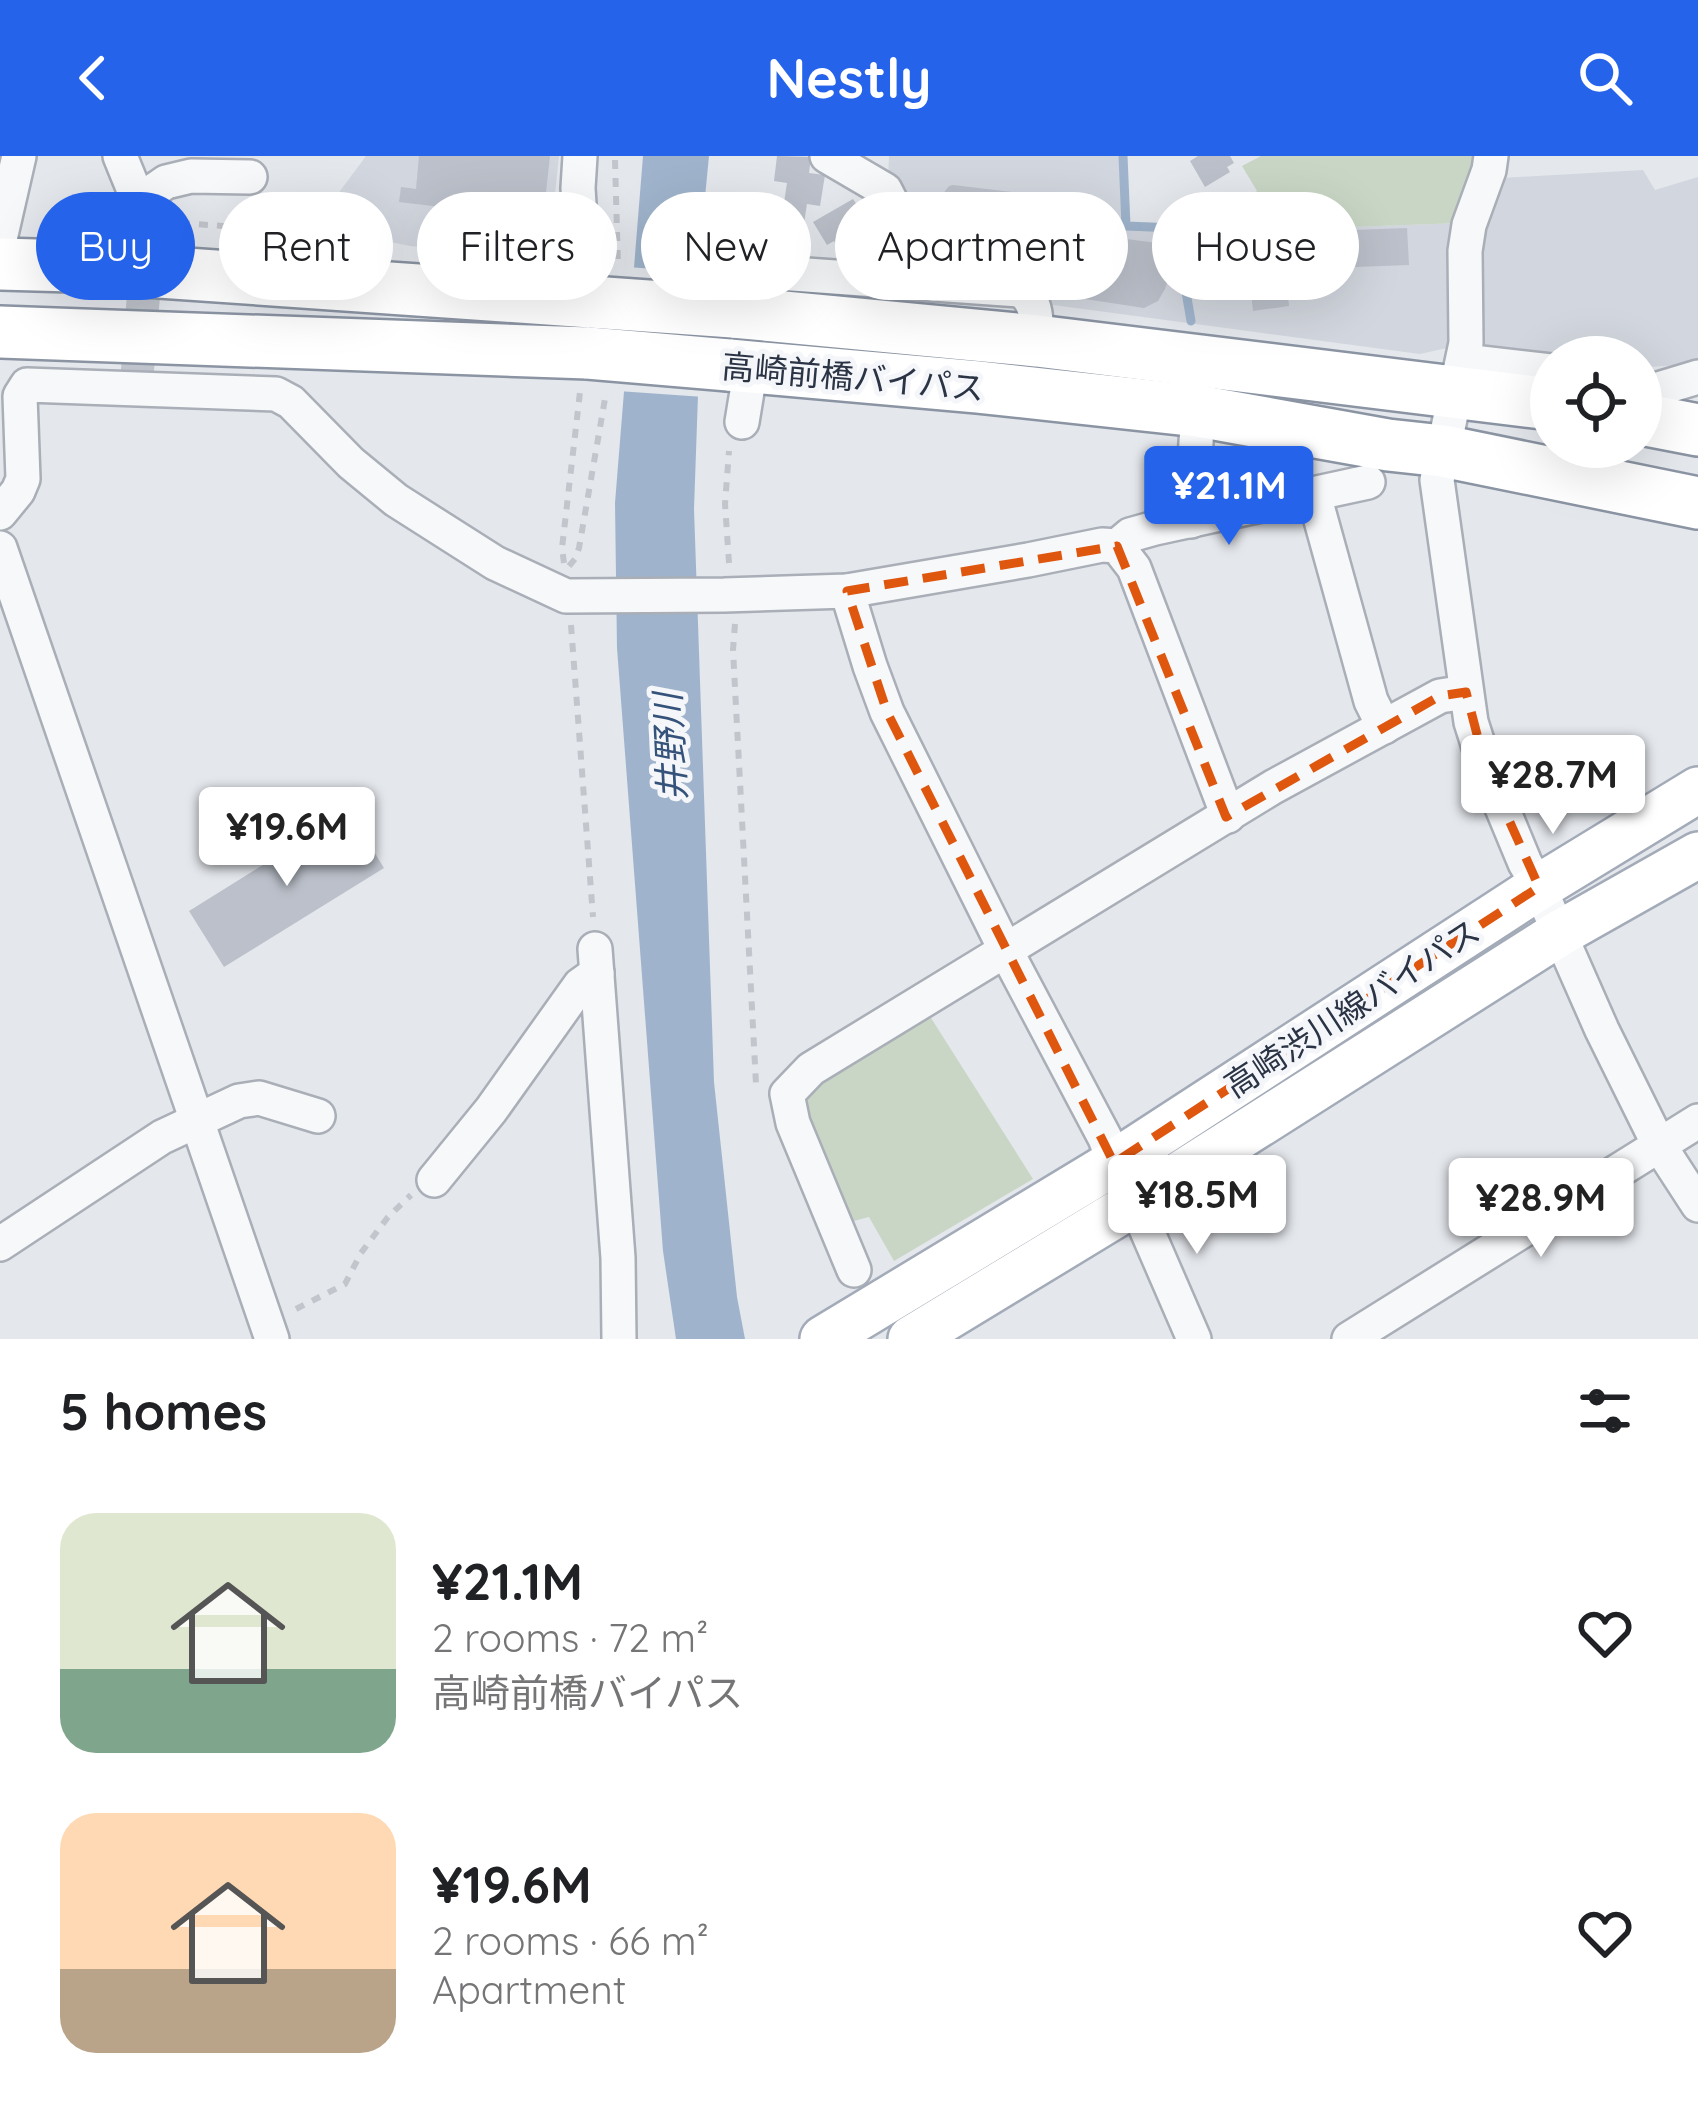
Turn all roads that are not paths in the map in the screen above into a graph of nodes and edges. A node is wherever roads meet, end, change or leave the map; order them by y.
1 (19, 156) edge
2 (120, 156) edge
3 (580, 156) edge
4 (827, 156) edge
5 (1491, 156) edge
6 (250, 177) dead end
7 (886, 192) edge
8 (0, 239) edge
9 (0, 264) edge
10 (835, 277) edge
11 (1031, 300) edge
12 (584, 302) junction
13 (733, 311) junction
14 (0, 332) edge
15 (1037, 341) junction
16 (740, 366) junction
17 (1530, 372) edge
18 (1460, 377) junction
19 (1698, 377) edge
20 (1662, 396) edge
21 (1530, 398) edge
22 (1198, 411) junction
23 (1662, 412) edge
24 (742, 422) road end
25 (1698, 430) edge
26 (1443, 451) junction
27 (1368, 482) dead end
28 (1314, 495) junction
29 (1698, 503) edge
30 (0, 513) edge
31 (1191, 520) junction
32 (1117, 546) junction
33 (0, 548) edge
34 (847, 591) junction
35 (1466, 692) junction
36 (1384, 727) junction
37 (1698, 790) edge
38 (1228, 816) junction
39 (1698, 855) edge
40 (1539, 886) junction
41 (1560, 933) junction
42 (1006, 951) junction
43 (318, 1116) dead end
44 (196, 1120) junction
45 (1698, 1121) edge
46 (1659, 1144) junction
47 (1114, 1163) junction
48 (434, 1180) road end
49 (1135, 1203) junction
50 (1698, 1205) edge
51 (0, 1244) edge
52 (854, 1270) dead end
53 (282, 1325) edge
54 (1396, 1327) edge
55 (620, 1339) edge
56 (823, 1339) edge
57 (911, 1339) edge
58 (1194, 1339) edge
59 (1349, 1339) edge

1 - 8 street
2 - 6 street
3 - 12 street
4 - 7 street
5 - 18 street
9 - 12 highway, 高崎前橋バイパス
10 - 13 street
11 - 15 street
12 - 13 highway, 高崎前橋バイパス, bridge
13 - 15 highway, 高崎前橋バイパス
14 - 16 highway, 高崎前橋バイパス, bridge
15 - 18 highway, 高崎前橋バイパス
16 - 22 highway, 高崎前橋バイパス
16 - 24 street
17 - 18 street
18 - 21 highway, 高崎前橋バイパス
18 - 26 street
19 - 20 street
22 - 26 highway, 高崎前橋バイパス
22 - 31 street
23 - 25 highway
26 - 29 highway, 高崎前橋バイパス
26 - 35 street
27 - 28 street
28 - 31 street
28 - 36 street
30 - 34 street
31 - 32 street
32 - 34 street
32 - 38 street
33 - 44 street
34 - 42 street
35 - 36 street
35 - 40 street
36 - 38 street
37 - 40 main road, 高崎渋川線バイパス
38 - 42 street
39 - 41 main road, 高崎渋川線バイパス
40 - 41 street
40 - 47 main road, 高崎渋川線バイパス
41 - 46 street
41 - 49 main road, 高崎渋川線バイパス
42 - 47 street
42 - 52 street
43 - 44 street
44 - 51 street
44 - 53 street
45 - 46 street
46 - 50 street
46 - 54 street
47 - 56 main road, 高崎渋川線バイパス
48 - 55 street
49 - 57 main road, 高崎渋川線バイパス
49 - 58 street
54 - 59 street

